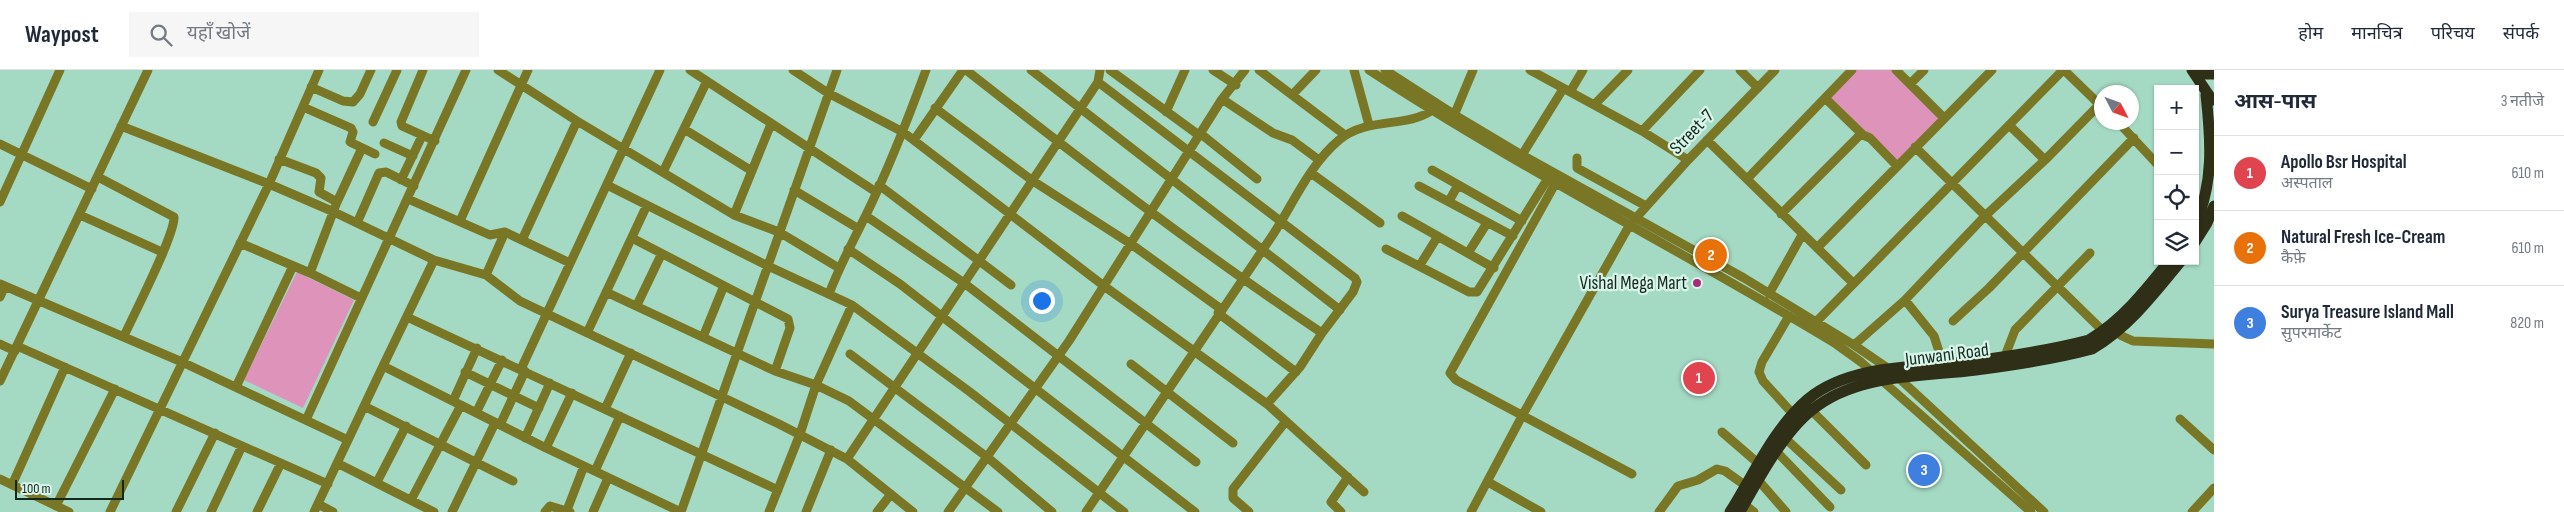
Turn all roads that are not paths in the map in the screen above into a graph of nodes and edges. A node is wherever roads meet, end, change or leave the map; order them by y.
1 (60, 70) edge
2 (148, 70) edge
3 (318, 70) edge
4 (371, 70) edge
5 (397, 70) edge
6 (423, 70) edge
7 (466, 70) edge
8 (498, 70) edge
9 (528, 70) edge
10 (660, 70) edge
11 (690, 70) edge
12 (793, 70) edge
13 (837, 70) edge
14 (926, 70) edge
15 (964, 70) edge
16 (1031, 70) edge
17 (1100, 70) edge
18 (1110, 70) edge
19 (1127, 70) edge
20 (1185, 70) edge
21 (1213, 70) edge
22 (1245, 70) edge
23 (1259, 70) edge
24 (1316, 70) edge
25 (1354, 70) edge
26 (1369, 70) edge
27 (1385, 70) edge
28 (1473, 70) edge
29 (1530, 70) edge
30 (1583, 70) edge
31 (1628, 70) edge
32 (1700, 70) edge
33 (1740, 70) edge
34 (1775, 70) edge
35 (1896, 70) edge
36 (1924, 70) edge
37 (1992, 70) edge
38 (2063, 70) edge
39 (2193, 70) edge
40 (1845, 72) edge
41 (1273, 74) edge
42 (2214, 74) edge
43 (1121, 78) junction
44 (707, 82) junction
45 (1098, 82) junction
46 (521, 84) junction
47 (1910, 84) junction
48 (1236, 85) junction
49 (311, 88) junction
50 (1758, 88) junction
51 (1566, 91) junction
52 (828, 93) junction
53 (1293, 94) junction
54 (1825, 98) junction
55 (2210, 98) edge
56 (1222, 99) junction
57 (2094, 100) edge
58 (1594, 105) junction
59 (303, 107) junction
60 (935, 108) junction
61 (1435, 108) junction
62 (1080, 109) junction
63 (1166, 112) junction
64 (2094, 112) edge
65 (1944, 118) junction
66 (1452, 119) junction
67 (577, 121) junction
68 (373, 122) dead end
69 (771, 124) junction
70 (2009, 124) junction
71 (1369, 125) junction
72 (122, 126) junction
73 (684, 129) junction
74 (2126, 130) edge
75 (1642, 131) junction
76 (903, 132) junction
77 (1201, 135) junction
78 (1345, 135) junction
79 (1863, 135) junction
80 (422, 136) junction
81 (2134, 138) junction
82 (914, 140) junction
83 (1707, 140) junction
84 (434, 141) junction
85 (384, 143) dead end
86 (1058, 143) junction
87 (0, 144) edge
88 (1915, 147) junction
89 (362, 148) junction
90 (624, 148) junction
91 (808, 148) junction
92 (1191, 152) junction
93 (375, 154) dead end
94 (22, 155) junction
95 (1522, 155) junction
96 (413, 156) junction
97 (1577, 158) dead end
98 (279, 159) junction
99 (1319, 160) junction
100 (1688, 160) junction
101 (2045, 160) junction
102 (2154, 160) edge
103 (1897, 166) junction
104 (1432, 170) dead end
105 (752, 171) junction
106 (663, 172) junction
107 (1310, 173) junction
108 (98, 177) junction
109 (1257, 179) dead end
110 (1551, 179) junction
111 (1747, 179) junction
112 (401, 180) junction
113 (1033, 181) junction
114 (1172, 181) junction
115 (1952, 182) junction
116 (269, 184) junction
117 (608, 184) junction
118 (1458, 185) junction
119 (414, 186) junction
120 (1419, 186) dead end
121 (878, 188) junction
122 (92, 189) junction
123 (794, 190) junction
124 (408, 199) junction
125 (1449, 201) junction
126 (0, 202) edge
127 (337, 202) junction
128 (647, 205) junction
129 (1646, 206) junction
130 (2214, 206) edge
131 (334, 212) junction
132 (1151, 213) junction
133 (2199, 213) edge
134 (1781, 214) junction
135 (80, 215) junction
136 (734, 215) junction
137 (1010, 215) junction
138 (866, 216) junction
139 (1402, 216) dead end
140 (1985, 216) junction
141 (1522, 221) junction
142 (460, 222) junction
143 (1282, 222) junction
144 (1380, 222) dead end
145 (1632, 222) junction
146 (357, 223) junction
147 (1487, 223) junction
148 (858, 229) junction
149 (505, 232) junction
150 (779, 232) junction
151 (1802, 235) junction
152 (1438, 236) junction
153 (1513, 236) junction
154 (2199, 236) edge
155 (632, 238) junction
156 (390, 239) junction
157 (522, 240) junction
158 (240, 243) junction
159 (1131, 244) junction
160 (1386, 248) dead end
161 (1817, 248) junction
162 (848, 249) junction
163 (1263, 249) junction
164 (162, 252) junction
165 (2024, 252) junction
166 (1468, 253) junction
167 (2090, 253) dead end
168 (661, 255) junction
169 (434, 260) junction
170 (980, 260) junction
171 (570, 263) junction
172 (1420, 265) junction
173 (2167, 265) edge
174 (2177, 265) edge
175 (293, 266) junction
176 (768, 266) junction
177 (839, 268) junction
178 (1494, 268) junction
179 (310, 273) junction
180 (486, 275) junction
181 (1241, 279) junction
182 (2158, 282) junction
183 (964, 283) junction
184 (1853, 283) junction
185 (3, 285) edge
186 (1011, 285) dead end
187 (1104, 286) junction
188 (2059, 286) junction
189 (723, 288) junction
190 (606, 292) junction
191 (829, 294) junction
192 (1769, 294) junction
193 (0, 297) edge
194 (362, 298) junction
195 (40, 300) junction
196 (1905, 300) junction
197 (754, 302) junction
198 (637, 305) junction
199 (852, 305) junction
200 (1340, 310) junction
201 (1220, 311) junction
202 (547, 314) junction
203 (942, 316) junction
204 (1789, 316) junction
205 (406, 317) junction
206 (1953, 320) dead end
207 (1816, 322) junction
208 (2110, 330) junction
209 (587, 333) junction
210 (1322, 333) junction
211 (124, 336) junction
212 (702, 337) junction
213 (0, 344) edge
214 (2214, 344) edge
215 (1854, 345) junction
216 (16, 348) junction
217 (476, 348) junction
218 (1194, 350) junction
219 (736, 352) junction
220 (631, 353) junction
221 (850, 354) dead end
222 (918, 354) junction
223 (1058, 355) junction
224 (2005, 356) junction
225 (502, 360) junction
226 (182, 362) junction
227 (1132, 364) dead end
228 (1943, 364) junction
229 (383, 366) junction
230 (65, 367) junction
231 (1889, 369) junction
232 (523, 370) junction
233 (775, 371) junction
234 (465, 372) junction
235 (1296, 372) junction
236 (1877, 376) junction
237 (1898, 378) junction
238 (0, 381) edge
239 (550, 383) junction
240 (490, 384) junction
241 (816, 385) junction
242 (236, 387) junction
243 (894, 388) junction
244 (1035, 388) junction
245 (115, 389) junction
246 (1167, 391) junction
247 (572, 393) junction
248 (513, 396) junction
249 (720, 396) junction
250 (457, 403) junction
251 (1267, 404) junction
252 (364, 406) junction
253 (539, 408) junction
254 (161, 409) junction
255 (605, 409) junction
256 (1811, 410) junction
257 (476, 413) junction
258 (1794, 414) junction
259 (620, 416) junction
260 (1522, 416) junction
261 (874, 418) junction
262 (2180, 419) dead end
263 (306, 420) junction
264 (1941, 420) junction
265 (1286, 421) junction
266 (1146, 423) junction
267 (497, 424) junction
268 (1010, 424) junction
269 (406, 426) junction
270 (1934, 426) junction
271 (1722, 432) dead end
272 (215, 433) junction
273 (800, 434) junction
274 (525, 438) junction
275 (1786, 439) junction
276 (348, 440) junction
277 (1233, 443) dead end
278 (442, 444) junction
279 (242, 446) junction
280 (546, 448) junction
281 (831, 450) junction
282 (2214, 450) edge
283 (1777, 452) junction
284 (700, 454) junction
285 (1124, 456) junction
286 (987, 457) junction
287 (847, 459) junction
288 (476, 462) junction
289 (1196, 462) dead end
290 (281, 463) junction
291 (338, 463) junction
292 (1759, 464) junction
293 (1866, 465) dead end
294 (584, 466) junction
295 (595, 471) junction
296 (1632, 474) dead end
297 (608, 478) junction
298 (1348, 478) junction
299 (0, 479) edge
300 (513, 481) dead end
301 (1759, 481) junction
302 (377, 482) junction
303 (1488, 482) junction
304 (328, 484) junction
305 (12, 485) junction
306 (966, 486) junction
307 (1746, 486) junction
308 (2214, 488) edge
309 (778, 490) junction
310 (1841, 490) dead end
311 (1099, 492) junction
312 (1364, 492) dead end
313 (891, 494) junction
314 (411, 500) junction
315 (56, 506) junction
316 (1830, 507) dead end
317 (316, 508) edge
318 (1742, 508) edge
319 (569, 511) edge
320 (68, 512) edge
321 (110, 512) edge
322 (176, 512) edge
323 (211, 512) edge
324 (257, 512) edge
325 (333, 512) edge
326 (434, 512) edge
327 (452, 512) edge
328 (545, 512) edge
329 (593, 512) edge
330 (681, 512) edge
331 (769, 512) edge
332 (806, 512) edge
333 (877, 512) edge
334 (912, 512) edge
335 (948, 512) edge
336 (998, 512) edge
337 (1052, 512) edge
338 (1086, 512) edge
339 (1124, 512) edge
340 (1195, 512) edge
341 (1249, 512) edge
342 (1341, 512) edge
343 (1471, 512) edge
344 (1542, 512) edge
345 (1659, 512) edge
346 (1730, 512) edge
347 (1754, 512) edge
348 (1786, 512) edge
349 (2031, 512) edge
350 (2044, 512) edge
351 (2192, 512) edge

1 - 94 street
2 - 72 street
3 - 49 street
4 - 49 street
5 - 68 street
6 - 80 street
7 - 84 street
8 - 46 street
9 - 46 street
10 - 90 street
11 - 44 street
12 - 52 street
13 - 52 street
14 - 76 street
15 - 60 street
15 - 86 street
16 - 62 street
17 - 45 street
18 - 43 street
19 - 43 street
20 - 63 street
21 - 48 street
22 - 48 street
23 - 41 street
24 - 53 street
25 - 71 street
26 - 61 street
27 - 61 street
28 - 66 street
29 - 51 street
30 - 51 street
31 - 58 street
32 - 75 street
33 - 50 street
34 - 50 street, Street-7
35 - 47 street
36 - 47 street
37 - 65 street
38 - 57 street
38 - 70 street
39 - 42 main road
39 - 55 main road
40 - 54 street
41 - 53 street
43 - 63 street
44 - 69 street
44 - 73 street
45 - 62 street
45 - 92 street
46 - 67 street
46 - 142 street
47 - 65 street
48 - 56 street
49 - 59 street
50 - 83 street, Street-7
51 - 58 street
51 - 95 street
52 - 76 street
52 - 91 street
53 - 78 street
54 - 79 street
54 - 111 street
55 - 133 main road
56 - 77 street
56 - 99 street
58 - 75 street
59 - 89 street
59 - 98 street
60 - 82 street
60 - 113 street
61 - 66 street
61 - 71 street
62 - 86 street
62 - 114 street
63 - 77 street
64 - 101 street
65 - 88 street
66 - 95 street
66 - 110 street
67 - 90 street
67 - 157 street
69 - 91 street
69 - 105 street
70 - 101 street
70 - 115 street
71 - 78 street
72 - 108 street
72 - 116 street
73 - 105 street
73 - 106 street
74 - 81 street
75 - 100 street
76 - 82 street
76 - 121 street
77 - 92 street
77 - 109 street
78 - 99 street
79 - 103 street
79 - 134 street
80 - 84 street
80 - 96 street
81 - 102 street
81 - 165 street
82 - 137 street
83 - 100 street, Street-7
83 - 111 street
84 - 119 street
85 - 96 street
86 - 113 street
86 - 132 street
87 - 94 street
88 - 103 street
88 - 115 street
89 - 93 street
89 - 127 street
90 - 106 street
90 - 117 street
91 - 121 street
91 - 123 street
92 - 114 street
92 - 143 street
94 - 122 street
94 - 126 street
95 - 110 street
96 - 112 street
97 - 129 street
98 - 116 street
98 - 127 street
99 - 107 street
100 - 129 street, Street-7
101 - 140 street
103 - 161 street
104 - 118 street
105 - 136 street
106 - 136 street
107 - 143 street
107 - 144 street
108 - 122 street
108 - 164 street
110 - 141 street
110 - 145 street
110 - 260 street
111 - 134 street
112 - 119 street
112 - 146 street
113 - 137 street
113 - 159 street
114 - 132 street
114 - 163 street
115 - 140 street
115 - 184 street
116 - 131 street
116 - 158 street
117 - 128 street
117 - 171 street
118 - 125 street
118 - 141 street
119 - 124 street
120 - 125 street
121 - 138 street
121 - 170 street
122 - 135 street
123 - 148 street
123 - 150 street
124 - 142 street
124 - 156 street
125 - 147 street
127 - 131 street
128 - 155 street
128 - 176 street
129 - 145 street, Street-7
130 - 154 main road
131 - 146 street
131 - 179 street
132 - 159 street
132 - 181 street
134 - 151 street
135 - 164 street
135 - 195 street
136 - 150 street
137 - 170 street
137 - 187 street
138 - 148 street
138 - 183 street
139 - 152 street
140 - 165 street
140 - 196 street
141 - 153 street
142 - 149 street
143 - 163 street
143 - 200 street
145 - 192 street
145 - 204 street
145 - 260 street, Street-7
146 - 156 street
147 - 153 street
147 - 166 street
148 - 162 street
149 - 157 street
149 - 180 street
150 - 176 street
150 - 177 street
151 - 161 street
151 - 192 street
152 - 166 street
152 - 172 street
153 - 178 street
155 - 168 street
155 - 190 street
156 - 169 street
156 - 194 street
157 - 171 street
158 - 175 street
158 - 226 street
159 - 187 street
159 - 201 street
160 - 172 street
161 - 184 street
162 - 177 street
162 - 203 street
163 - 181 street
163 - 200 street
164 - 211 street
165 - 188 street
165 - 206 street
166 - 178 street
167 - 188 street
168 - 189 street
168 - 198 street
169 - 180 street
169 - 205 street
170 - 183 street
170 - 186 street
171 - 202 street
172 - 178 street
173 - 182 main road, Junwani Road
174 - 182 main road, Junwani Road
175 - 179 street
175 - 242 street
176 - 191 street
176 - 197 street
177 - 191 street
179 - 194 street
180 - 202 street
181 - 201 street
181 - 210 street
182 - 208 main road, Junwani Road
183 - 203 street
183 - 223 street
184 - 207 street
185 - 193 street
185 - 195 street
187 - 218 street
187 - 223 street
188 - 208 street
188 - 224 street
189 - 197 street
189 - 212 street
190 - 198 street
190 - 209 street
191 - 199 street
192 - 207 street
194 - 263 street
195 - 211 street
195 - 216 street
196 - 215 street
196 - 228 street
197 - 219 street
197 - 233 street
198 - 212 street
199 - 222 street
199 - 241 street
200 - 210 street
201 - 218 street
201 - 235 street
202 - 209 street
202 - 232 street
203 - 222 street
203 - 244 street
204 - 236 street
204 - 258 street
205 - 217 street
205 - 229 street
207 - 215 street
208 - 214 street
208 - 224 main road, Junwani Road
208 - 237 main road, Junwani Road
209 - 220 street
210 - 235 street
211 - 226 street
212 - 219 street
213 - 216 street
215 - 231 street
216 - 230 street
216 - 238 street
217 - 225 street
217 - 234 street
218 - 246 street
218 - 251 street
219 - 233 street
219 - 249 street
220 - 249 street
220 - 255 street
221 - 243 street
222 - 243 street
222 - 268 street
223 - 244 street
223 - 266 street
224 - 228 main road, Junwani Road
225 - 232 street
225 - 240 street
226 - 242 street
226 - 254 street
227 - 246 street
228 - 231 main road, Junwani Road
229 - 250 street
229 - 252 street
230 - 245 street
230 - 305 street
231 - 236 main road, Junwani Road
231 - 237 street
232 - 239 street
232 - 248 street
233 - 241 street
234 - 240 street
234 - 250 street
235 - 251 street
236 - 237 main road, Junwani Road
236 - 256 main road, Junwani Road
236 - 258 main road, Junwani Road
236 - 270 street
237 - 264 street
239 - 247 street
239 - 253 street
240 - 248 street
240 - 257 street
241 - 261 street
241 - 273 street
242 - 263 street
243 - 261 street
243 - 286 street
244 - 268 street
244 - 285 street
245 - 254 street
245 - 315 street
246 - 266 street
246 - 277 street
247 - 255 street
247 - 280 street
248 - 253 street
248 - 267 street
249 - 273 street
249 - 284 street
250 - 257 street
250 - 278 street
251 - 265 street
252 - 269 street
252 - 276 street
253 - 274 street
254 - 272 street
254 - 321 street
255 - 259 street
256 - 275 main road, Junwani Road
256 - 293 street
257 - 267 street
258 - 292 main road, Junwani Road
259 - 284 street
259 - 295 street
260 - 296 street
260 - 303 street, Street-7
261 - 287 street
261 - 306 street
262 - 282 street
263 - 276 street
264 - 270 street
264 - 350 street
265 - 298 street
265 - 341 street
266 - 285 street
266 - 289 street
267 - 274 street
267 - 288 street
268 - 286 street
268 - 311 street
269 - 278 street
269 - 302 street
270 - 349 street
271 - 292 street
272 - 279 street
272 - 322 street
273 - 281 street
273 - 309 street
274 - 280 street
275 - 283 main road, Junwani Road
275 - 310 street
276 - 291 street
278 - 288 street
278 - 314 street
279 - 290 street
279 - 323 street
280 - 294 street
281 - 287 street
281 - 332 street
283 - 301 main road, Junwani Road
283 - 316 street
284 - 309 street
284 - 330 street
285 - 311 street
285 - 340 street
286 - 306 street
286 - 337 street
287 - 313 street
288 - 300 street
288 - 327 street
290 - 304 street
290 - 324 street
291 - 302 street
291 - 304 street
292 - 307 main road, Junwani Road
294 - 295 street
294 - 319 street
295 - 297 street
297 - 329 street
297 - 330 street
298 - 312 street
298 - 342 street
299 - 305 street
301 - 318 main road, Junwani Road
301 - 348 street
302 - 314 street
303 - 343 street, Street-7
303 - 344 street
304 - 317 street
305 - 315 street
306 - 335 street
306 - 336 street
307 - 345 street
307 - 346 main road, Junwani Road
308 - 351 street
309 - 331 street
311 - 338 street
311 - 339 street
313 - 333 street
313 - 334 street
314 - 326 street
315 - 320 street
317 - 325 street
318 - 347 street
319 - 328 street

